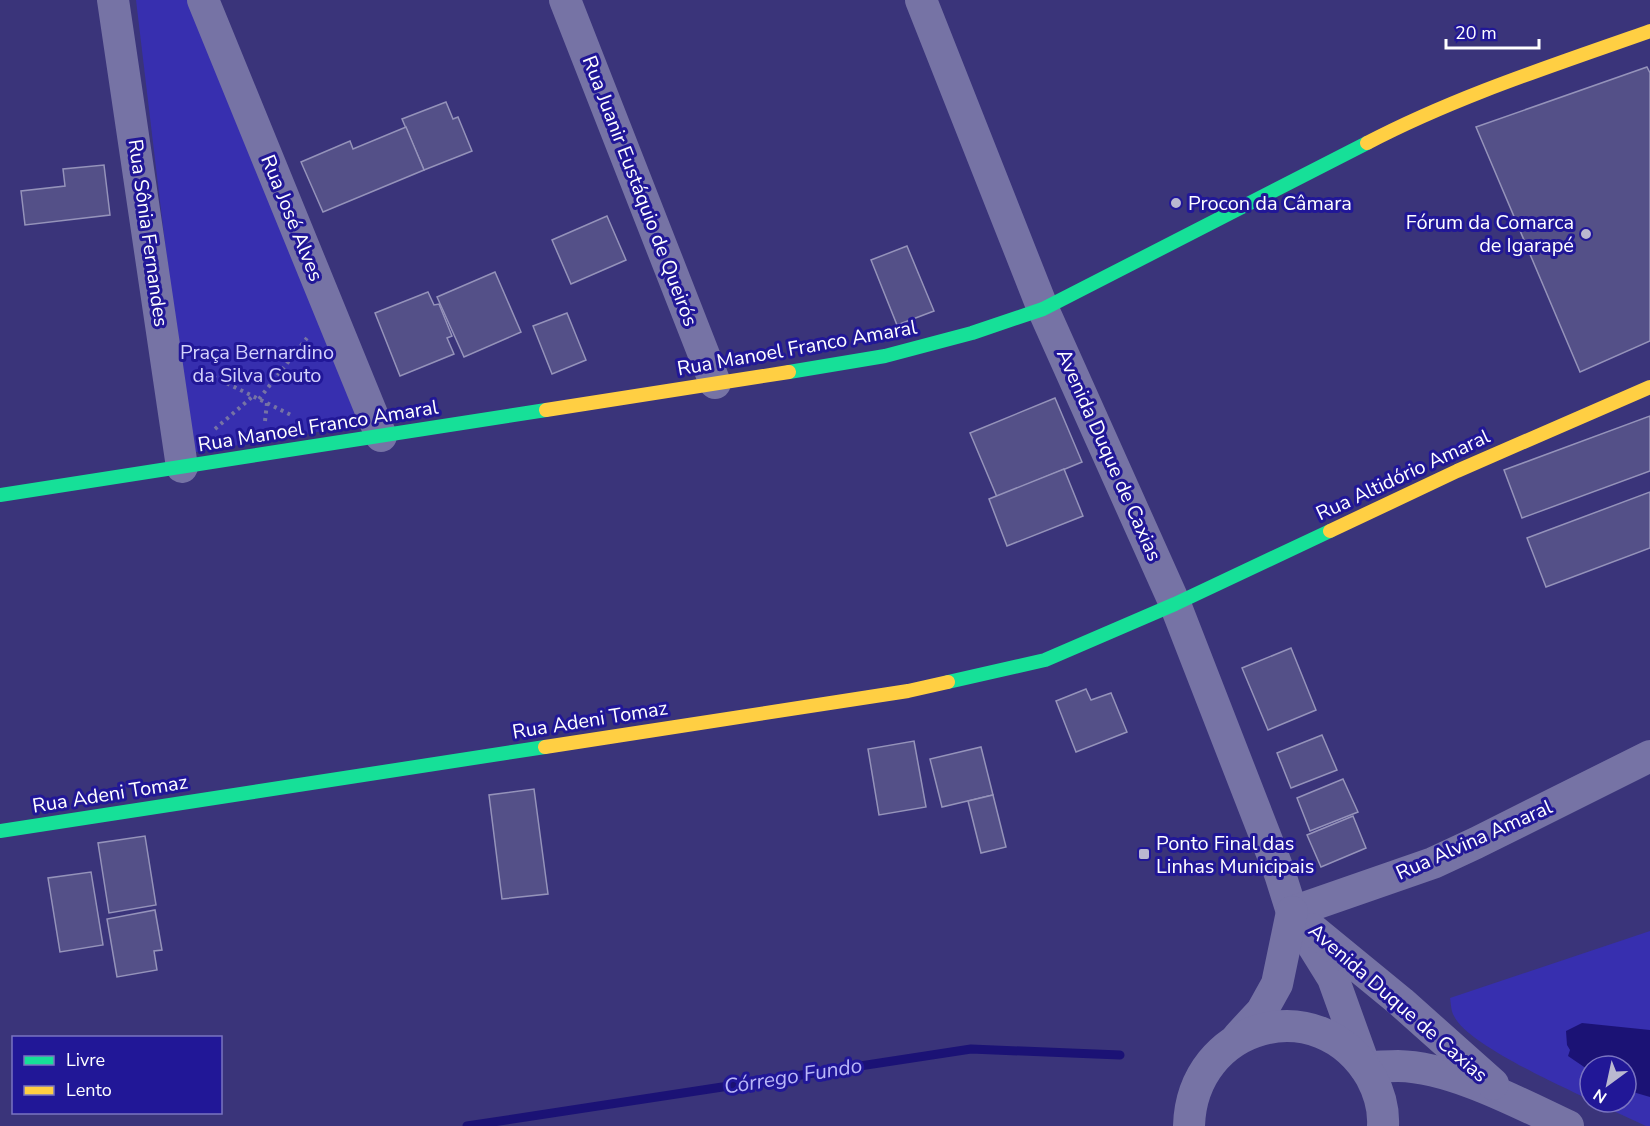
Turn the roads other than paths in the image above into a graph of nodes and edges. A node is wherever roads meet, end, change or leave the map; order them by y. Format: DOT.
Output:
graph roads {
  1 [pos="113,0"];
  2 [pos="203,0"];
  3 [pos="565,0"];
  4 [pos="921,0"];
  5 [pos="1650,31"];
  6 [pos="1043,309"];
  7 [pos="714,383"];
  8 [pos="1650,387"];
  9 [pos="381,436"];
  10 [pos="182,467"];
  11 [pos="0,495"];
  12 [pos="1175,604"];
  13 [pos="1650,756"];
  14 [pos="0,831"];
  15 [pos="1292,912"];
  16 [pos="1234,1041"];
  17 [pos="1365,1067"];
  18 [pos="1505,1095"];
  19 [pos="1190,1126"];
  20 [pos="1383,1126"];
  21 [pos="1568,1126"];
  1 -- 10 [label="street, Rua Sônia Fernandes"];
  2 -- 9 [label="street, Rua José Alves"];
  3 -- 7 [label="street, Rua Juanir Eustáquio de Queirós"];
  4 -- 6 [label="street, Avenida Duque de Caxias"];
  5 -- 6 [label="street, Rua Manoel Franco Amaral"];
  6 -- 7 [label="street, Rua Manoel Franco Amaral"];
  6 -- 12 [label="street, Avenida Duque de Caxias"];
  7 -- 9 [label="street, Rua Manoel Franco Amaral"];
  8 -- 12 [label="street, Rua Altidório Amaral"];
  9 -- 10 [label="street, Rua Manoel Franco Amaral"];
  10 -- 11 [label="street, Rua Manoel Franco Amaral"];
  12 -- 14 [label="street, Rua Adeni Tomaz"];
  12 -- 15 [label="street, Avenida Duque de Caxias"];
  13 -- 15 [label="street, Rua Alvina Amaral"];
  15 -- 16 [label="street, Avenida Duque de Caxias"];
  15 -- 17 [label="street, Avenida Duque de Caxias"];
  15 -- 18 [label="street, Avenida Duque de Caxias"];
  16 -- 17 [label="street"];
  16 -- 19 [label="street, Avenida Duque de Caxias"];
  17 -- 18 [label="street, Avenida Duque de Caxias"];
  17 -- 20 [label="street"];
  18 -- 21 [label="street, Avenida Duque de Caxias"];
}
